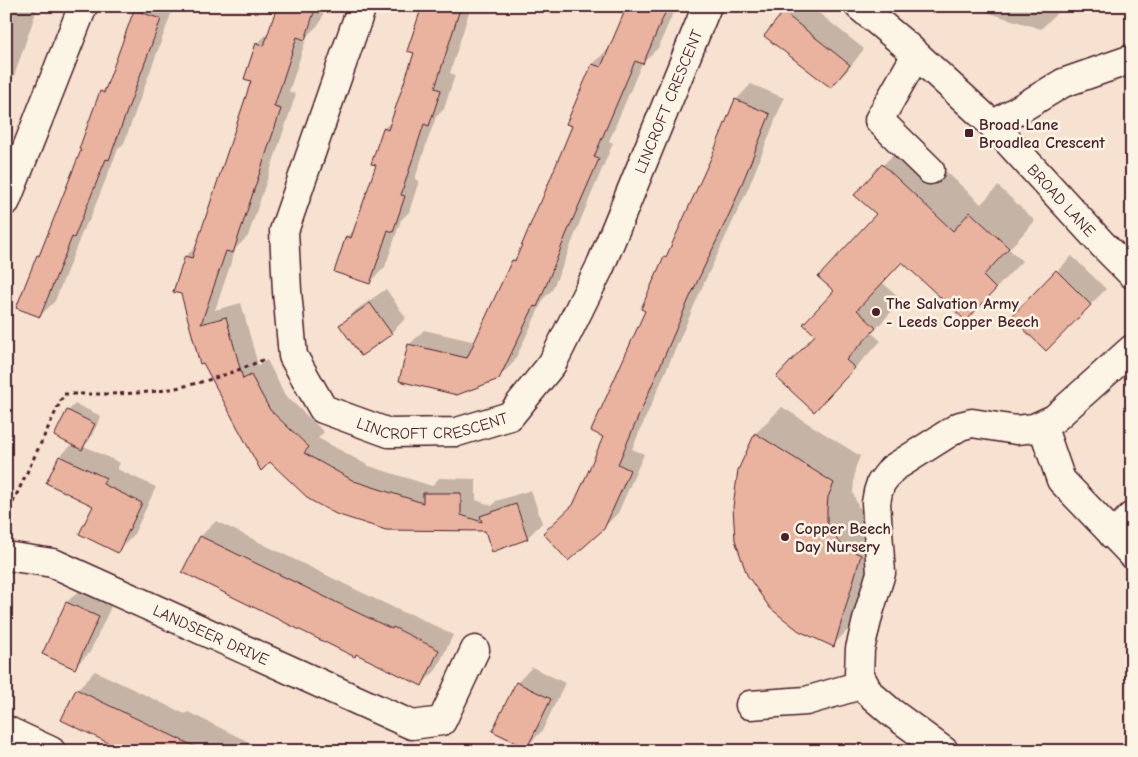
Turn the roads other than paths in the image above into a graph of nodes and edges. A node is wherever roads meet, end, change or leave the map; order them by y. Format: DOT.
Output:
graph roads {
  1 [pos="83,6"];
  2 [pos="362,6"];
  3 [pos="707,6"];
  4 [pos="859,6"];
  5 [pos="916,55"];
  6 [pos="1132,59"];
  7 [pos="993,125"];
  8 [pos="930,170"];
  9 [pos="6,201"];
  10 [pos="1132,274"];
  11 [pos="1132,349"];
  12 [pos="1042,425"];
  13 [pos="1122,525"];
  14 [pos="1132,554"];
  15 [pos="6,556"];
  16 [pos="475,650"];
  17 [pos="864,684"];
  18 [pos="750,705"];
  19 [pos="6,730"];
  20 [pos="51,751"];
  21 [pos="944,751"];
  1 -- 9 [label="street"];
  2 -- 3 [label="street, LINCROFT CRESCENT"];
  4 -- 5 [label="street, BROAD LANE"];
  5 -- 7 [label="street, BROAD LANE"];
  5 -- 8 [label="street"];
  6 -- 7 [label="street"];
  7 -- 10 [label="street, BROAD LANE"];
  11 -- 12 [label="street"];
  12 -- 13 [label="street"];
  12 -- 17 [label="street"];
  13 -- 14 [label="street"];
  15 -- 16 [label="street, LANDSEER DRIVE"];
  17 -- 18 [label="street"];
  17 -- 21 [label="street"];
  19 -- 20 [label="street"];
}
